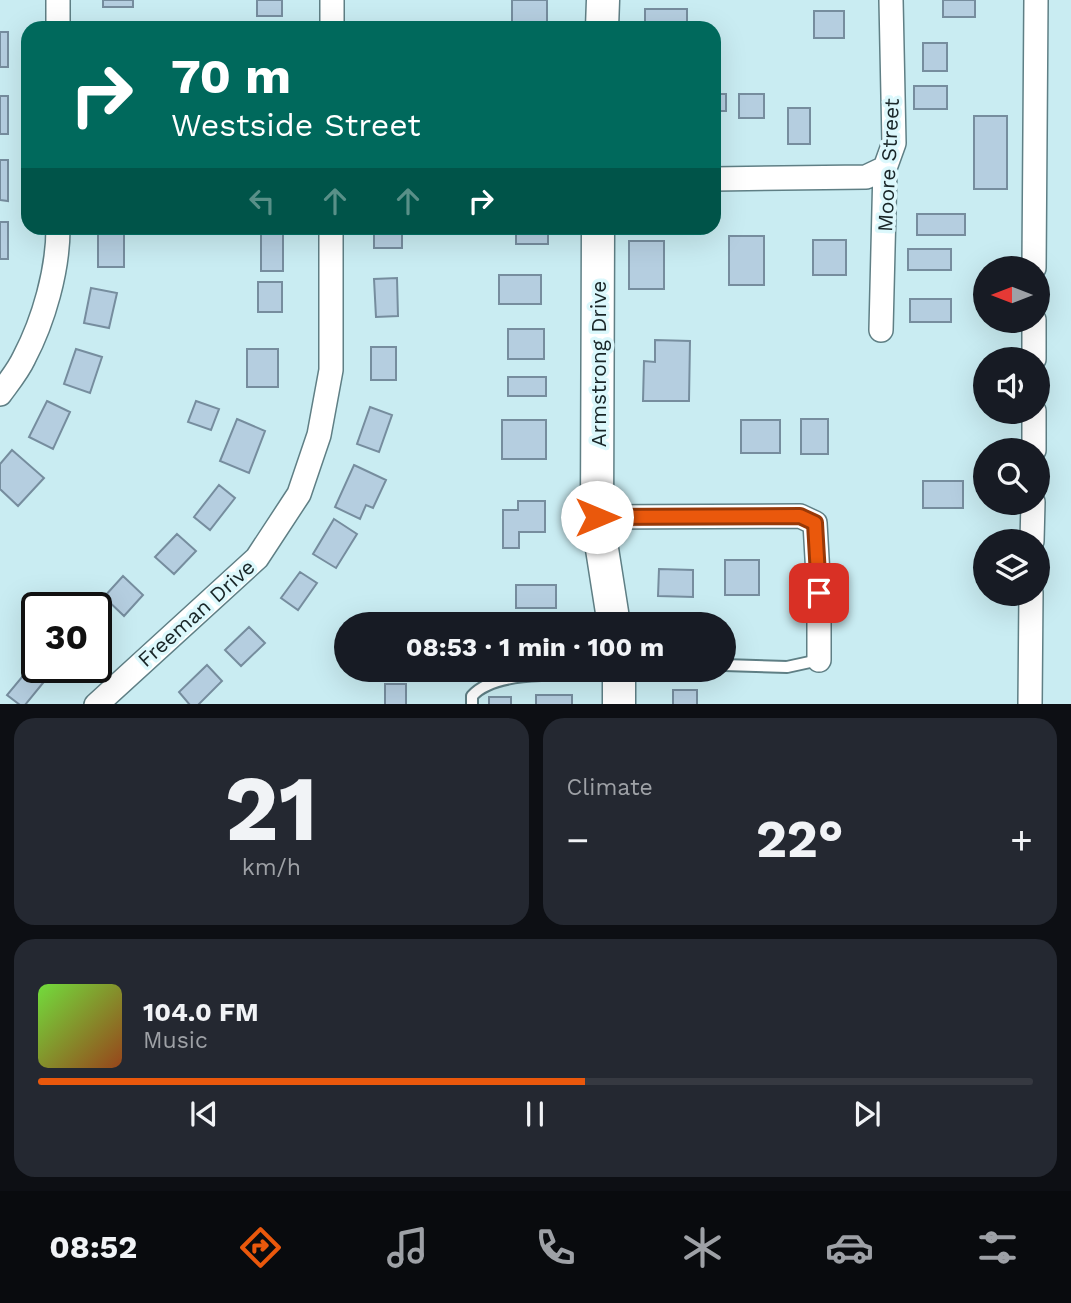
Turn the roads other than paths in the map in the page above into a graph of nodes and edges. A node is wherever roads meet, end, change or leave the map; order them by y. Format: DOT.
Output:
graph roads {
  1 [pos="58,0"];
  2 [pos="332,0"];
  3 [pos="603,0"];
  4 [pos="891,0"];
  5 [pos="1036,0"];
  6 [pos="58,21"];
  7 [pos="332,21"];
  8 [pos="602,21"];
  9 [pos="885,168"];
  10 [pos="721,179"];
  11 [pos="58,235"];
  12 [pos="331,235"];
  13 [pos="598,235"];
  14 [pos="1034,256"];
  15 [pos="881,330"];
  16 [pos="0,394"];
  17 [pos="597,517"];
  18 [pos="1031,606"];
  19 [pos="612,612"];
  20 [pos="819,660"];
  21 [pos="736,665"];
  22 [pos="619,683"];
  23 [pos="97,704"];
  24 [pos="472,704"];
  25 [pos="1030,704"];
  1 -- 6 [label="street"];
  2 -- 7 [label="street"];
  3 -- 8 [label="street"];
  4 -- 9 [label="street, Moore Street"];
  5 -- 14 [label="street"];
  9 -- 10 [label="street"];
  9 -- 15 [label="street, Moore Street"];
  11 -- 16 [label="street"];
  12 -- 23 [label="street, Freeman Drive"];
  13 -- 17 [label="street, Armstrong Drive"];
  17 -- 19 [label="street, Armstrong Drive"];
  17 -- 20 [label="street"];
  18 -- 25 [label="street"];
  20 -- 21 [label="lane"];
  22 -- 24 [label="lane"];
}
